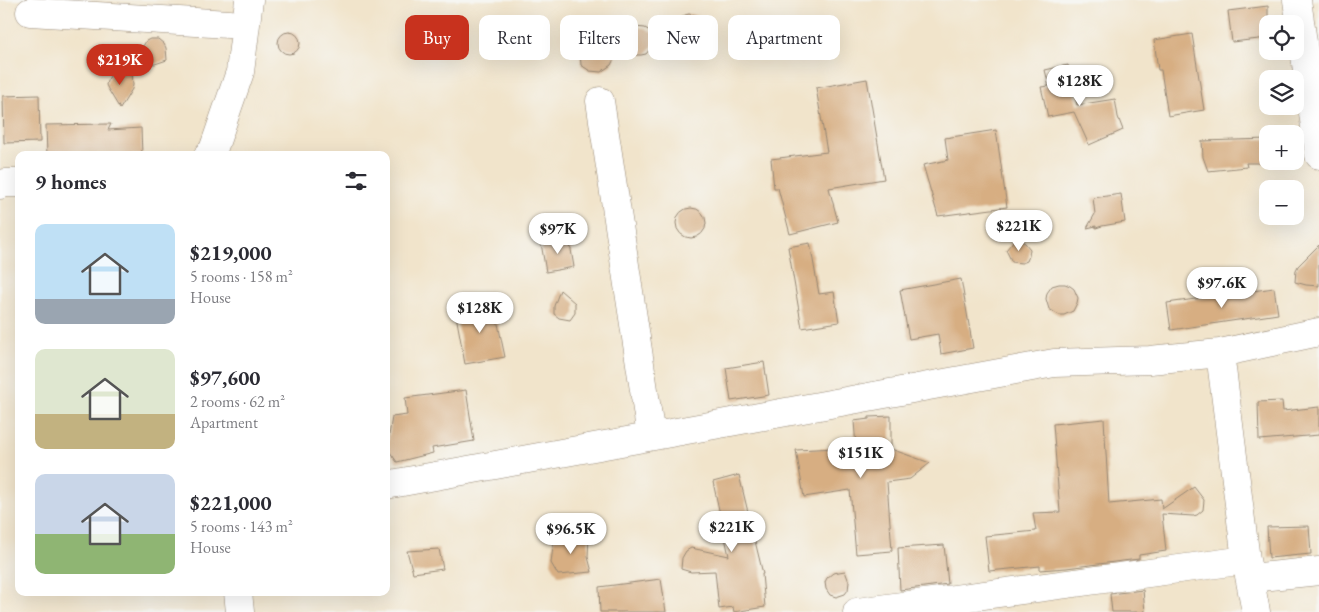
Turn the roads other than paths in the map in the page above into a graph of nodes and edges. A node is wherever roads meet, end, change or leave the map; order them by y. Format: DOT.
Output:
graph roads {
  1 [pos="1297,0"];
  2 [pos="30,12"];
  3 [pos="247,13"];
  4 [pos="600,101"];
  5 [pos="213,151"];
  6 [pos="1319,155"];
  7 [pos="15,183"];
  8 [pos="0,185"];
  9 [pos="1319,332"];
  10 [pos="1220,353"];
  11 [pos="651,436"];
  12 [pos="390,484"];
  13 [pos="1248,569"];
  14 [pos="1319,571"];
  15 [pos="238,596"];
  16 [pos="240,612"];
  17 [pos="857,612"];
  18 [pos="1256,612"];
  1 -- 6 [label="street"];
  2 -- 3 [label="street"];
  3 -- 5 [label="street"];
  4 -- 11 [label="street"];
  7 -- 8 [label="street"];
  9 -- 10 [label="street"];
  10 -- 11 [label="street"];
  10 -- 13 [label="street"];
  11 -- 12 [label="street"];
  13 -- 14 [label="street"];
  13 -- 17 [label="street"];
  13 -- 18 [label="street"];
  15 -- 16 [label="street"];
}
